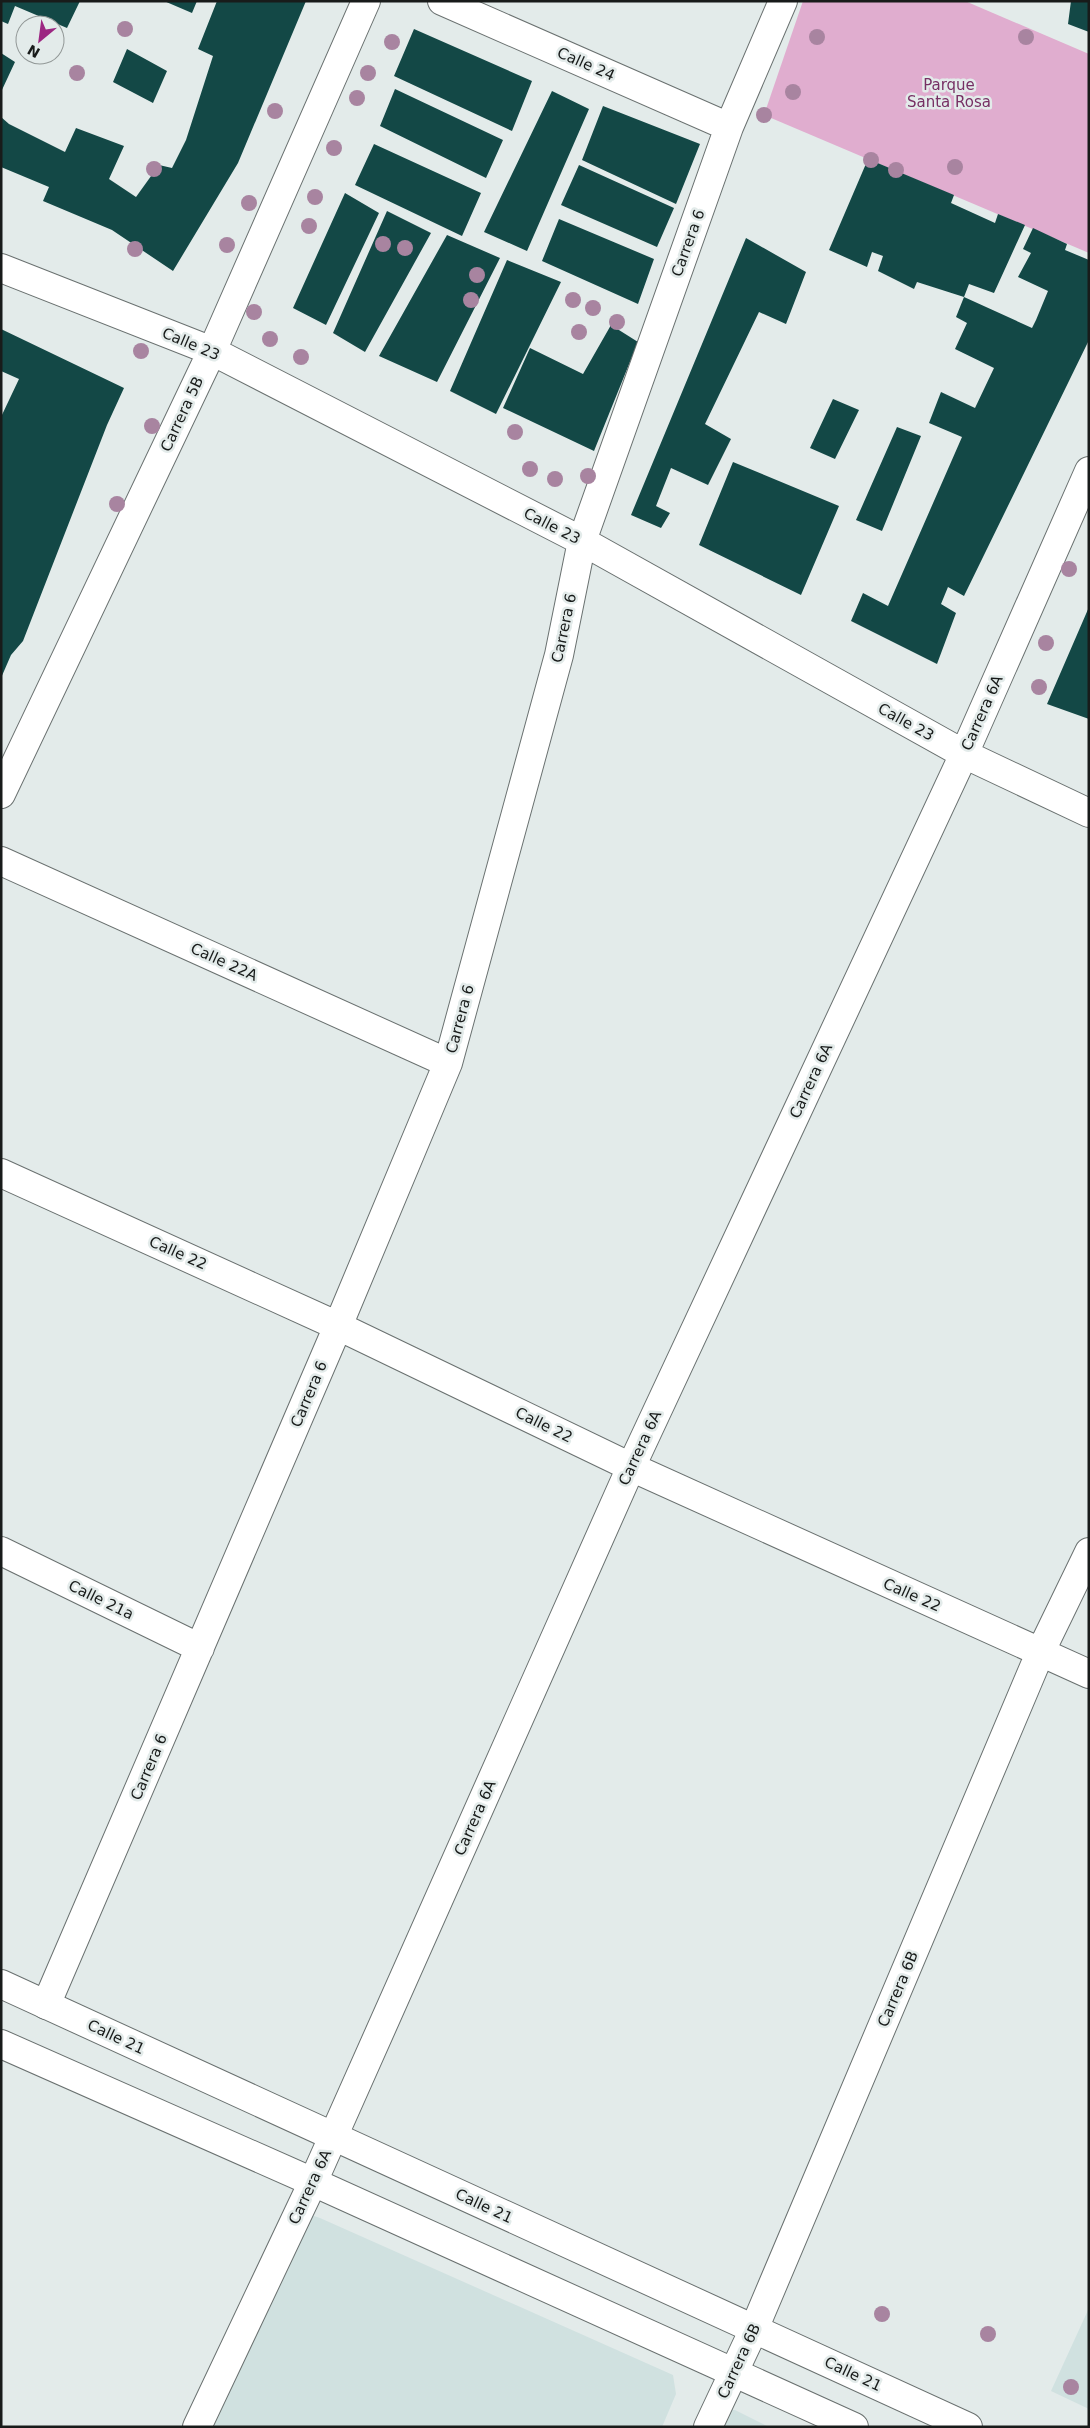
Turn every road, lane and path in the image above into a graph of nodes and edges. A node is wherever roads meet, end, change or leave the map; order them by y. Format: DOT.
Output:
graph roads {
  1 [pos="366,1"];
  2 [pos="442,1"];
  3 [pos="783,1"];
  4 [pos="729,127"];
  5 [pos="1,268"];
  6 [pos="212,351"];
  7 [pos="1089,471"];
  8 [pos="582,541"];
  9 [pos="964,754"];
  10 [pos="1,794"];
  11 [pos="1089,813"];
  12 [pos="1,861"];
  13 [pos="448,1063"];
  14 [pos="1,1173"];
  15 [pos="338,1326"];
  16 [pos="631,1467"];
  17 [pos="1,1551"];
  18 [pos="1089,1552"];
  19 [pos="200,1648"];
  20 [pos="1040,1653"];
  21 [pos="1089,1674"];
  22 [pos="1,1984"];
  23 [pos="46,2005"];
  24 [pos="1,2044"];
  25 [pos="334,2137"];
  26 [pos="313,2182"];
  27 [pos="754,2329"];
  28 [pos="734,2372"];
  29 [pos="197,2427"];
  30 [pos="708,2427"];
  31 [pos="854,2427"];
  32 [pos="968,2427"];
  1 -- 6 [label="street, Carrera 5B"];
  2 -- 4 [label="street, Calle 24"];
  3 -- 4 [label="street, Carrera 6"];
  4 -- 8 [label="street, Carrera 6"];
  5 -- 6 [label="street, Calle 23"];
  6 -- 8 [label="street, Calle 23"];
  6 -- 10 [label="street, Carrera 5B"];
  7 -- 9 [label="street, Carrera 6A"];
  8 -- 9 [label="street, Calle 23"];
  8 -- 13 [label="street, Carrera 6"];
  9 -- 11 [label="street, Calle 23"];
  9 -- 16 [label="street, Carrera 6A"];
  12 -- 13 [label="street, Calle 22A"];
  13 -- 15 [label="street, Carrera 6"];
  14 -- 15 [label="street, Calle 22"];
  15 -- 16 [label="street, Calle 22"];
  15 -- 19 [label="street, Carrera 6"];
  16 -- 20 [label="street, Calle 22"];
  16 -- 25 [label="street, Carrera 6A"];
  17 -- 19 [label="street, Calle 21a"];
  18 -- 20 [label="street, Carrera 6B"];
  19 -- 23 [label="street, Carrera 6"];
  20 -- 21 [label="street, Calle 22"];
  20 -- 27 [label="street, Carrera 6B"];
  22 -- 23 [label="street, Calle 21"];
  23 -- 25 [label="street, Calle 21"];
  24 -- 26 [label="street"];
  25 -- 26 [label="street, Carrera 6A"];
  25 -- 27 [label="street, Calle 21"];
  26 -- 28 [label="street"];
  26 -- 29 [label="street, Carrera 6A"];
  27 -- 28 [label="street, Carrera 6B"];
  27 -- 32 [label="street, Calle 21"];
  28 -- 30 [label="street, Carrera 6B"];
  28 -- 31 [label="street"];
}
